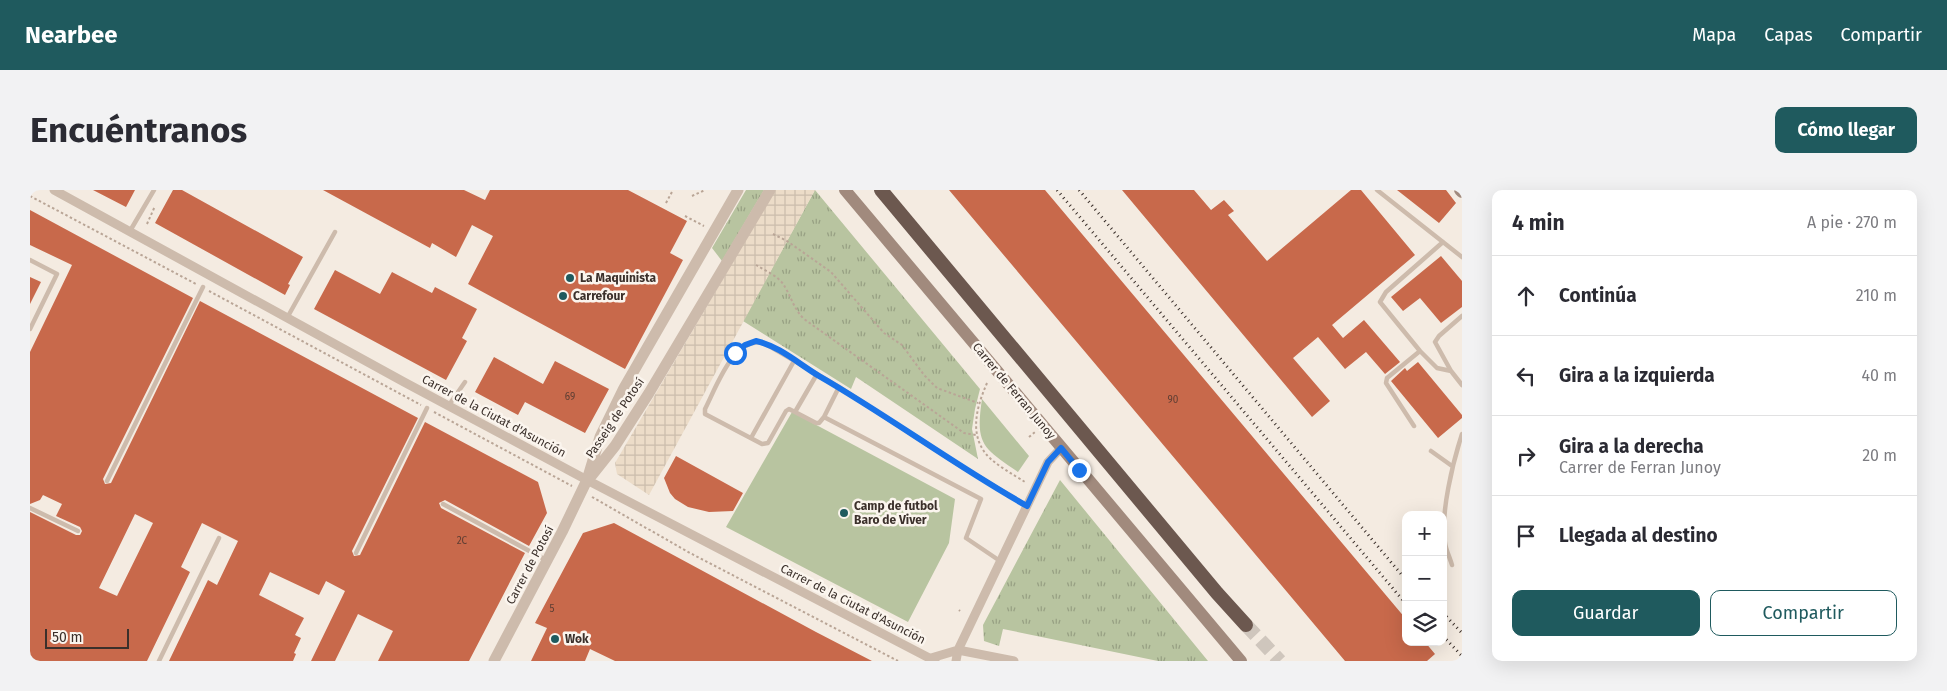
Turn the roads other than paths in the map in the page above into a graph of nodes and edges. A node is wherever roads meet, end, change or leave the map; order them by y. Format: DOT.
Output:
graph roads {
  1 [pos="54,190"];
  2 [pos="154,190"];
  3 [pos="738,190"];
  4 [pos="770,190"];
  5 [pos="845,190"];
  6 [pos="881,190"];
  7 [pos="1377,190"];
  8 [pos="130,231"];
  9 [pos="335,232"];
  10 [pos="1443,242"];
  11 [pos="1462,257"];
  12 [pos="30,260"];
  13 [pos="203,287"];
  14 [pos="1462,316"];
  15 [pos="287,318"];
  16 [pos="30,329"];
  17 [pos="1420,351"];
  18 [pos="794,361"];
  19 [pos="1451,371"];
  20 [pos="817,374"];
  21 [pos="465,382"];
  22 [pos="1462,385"];
  23 [pos="839,387"];
  24 [pos="448,406"];
  25 [pos="427,408"];
  26 [pos="795,412"];
  27 [pos="824,417"];
  28 [pos="1414,426"];
  29 [pos="1462,434"];
  30 [pos="751,438"];
  31 [pos="1061,448"];
  32 [pos="1431,450"];
  33 [pos="1452,466"];
  34 [pos="587,480"];
  35 [pos="107,481"];
  36 [pos="443,504"];
  37 [pos="1027,506"];
  38 [pos="30,508"];
  39 [pos="78,531"];
  40 [pos="219,538"];
  41 [pos="356,553"];
  42 [pos="548,560"];
  43 [pos="1000,561"];
  44 [pos="1452,565"];
  45 [pos="1246,625"];
  46 [pos="958,650"];
  47 [pos="933,659"];
  48 [pos="158,661"];
  49 [pos="494,661"];
  50 [pos="956,661"];
  51 [pos="1014,661"];
  52 [pos="1241,661"];
  1 -- 8 [label="street, Carrer de la Ciutat d'Asunción"];
  2 -- 8 [label="lane"];
  3 -- 34 [label="street, Passeig de Potosí"];
  4 -- 34 [label="street, Passeig de Potosí"];
  5 -- 31 [label="main road, Carrer de Ferran Junoy"];
  6 -- 45 [label="highway"];
  7 -- 10 [label="lane"];
  8 -- 15 [label="street, Carrer de la Ciutat d'Asunción"];
  9 -- 15 [label="lane"];
  10 -- 11 [label="lane"];
  10 -- 17 [label="lane"];
  12 -- 16 [label="lane"];
  13 -- 35 [label="lane"];
  14 -- 19 [label="lane"];
  15 -- 24 [label="street, Carrer de la Ciutat d'Asunción"];
  17 -- 19 [label="lane"];
  17 -- 28 [label="lane"];
  18 -- 20 [label="lane"];
  18 -- 30 [label="lane"];
  18 -- 30 [label="lane"];
  19 -- 22 [label="lane"];
  20 -- 23 [label="lane"];
  20 -- 26 [label="lane"];
  21 -- 24 [label="lane"];
  23 -- 27 [label="lane"];
  23 -- 37 [label="lane"];
  24 -- 34 [label="street, Carrer de la Ciutat d'Asunción"];
  25 -- 41 [label="lane"];
  26 -- 27 [label="lane"];
  26 -- 30 [label="lane"];
  27 -- 43 [label="lane"];
  29 -- 33 [label="lane"];
  31 -- 37 [label="street"];
  31 -- 52 [label="main road, Carrer de Ferran Junoy"];
  32 -- 33 [label="lane"];
  33 -- 44 [label="lane"];
  34 -- 42 [label="street, Carrer de Potosí"];
  34 -- 47 [label="street, Carrer de la Ciutat d'Asunción"];
  36 -- 42 [label="lane"];
  37 -- 43 [label="street"];
  38 -- 39 [label="lane"];
  40 -- 48 [label="lane"];
  42 -- 49 [label="street, Carrer de Potosí"];
  43 -- 46 [label="street"];
  46 -- 47 [label="street, Carrer de la Ciutat d'Asunción"];
  46 -- 50 [label="street"];
  46 -- 51 [label="street, Carrer de la Ciutat d'Asunción"];
}
